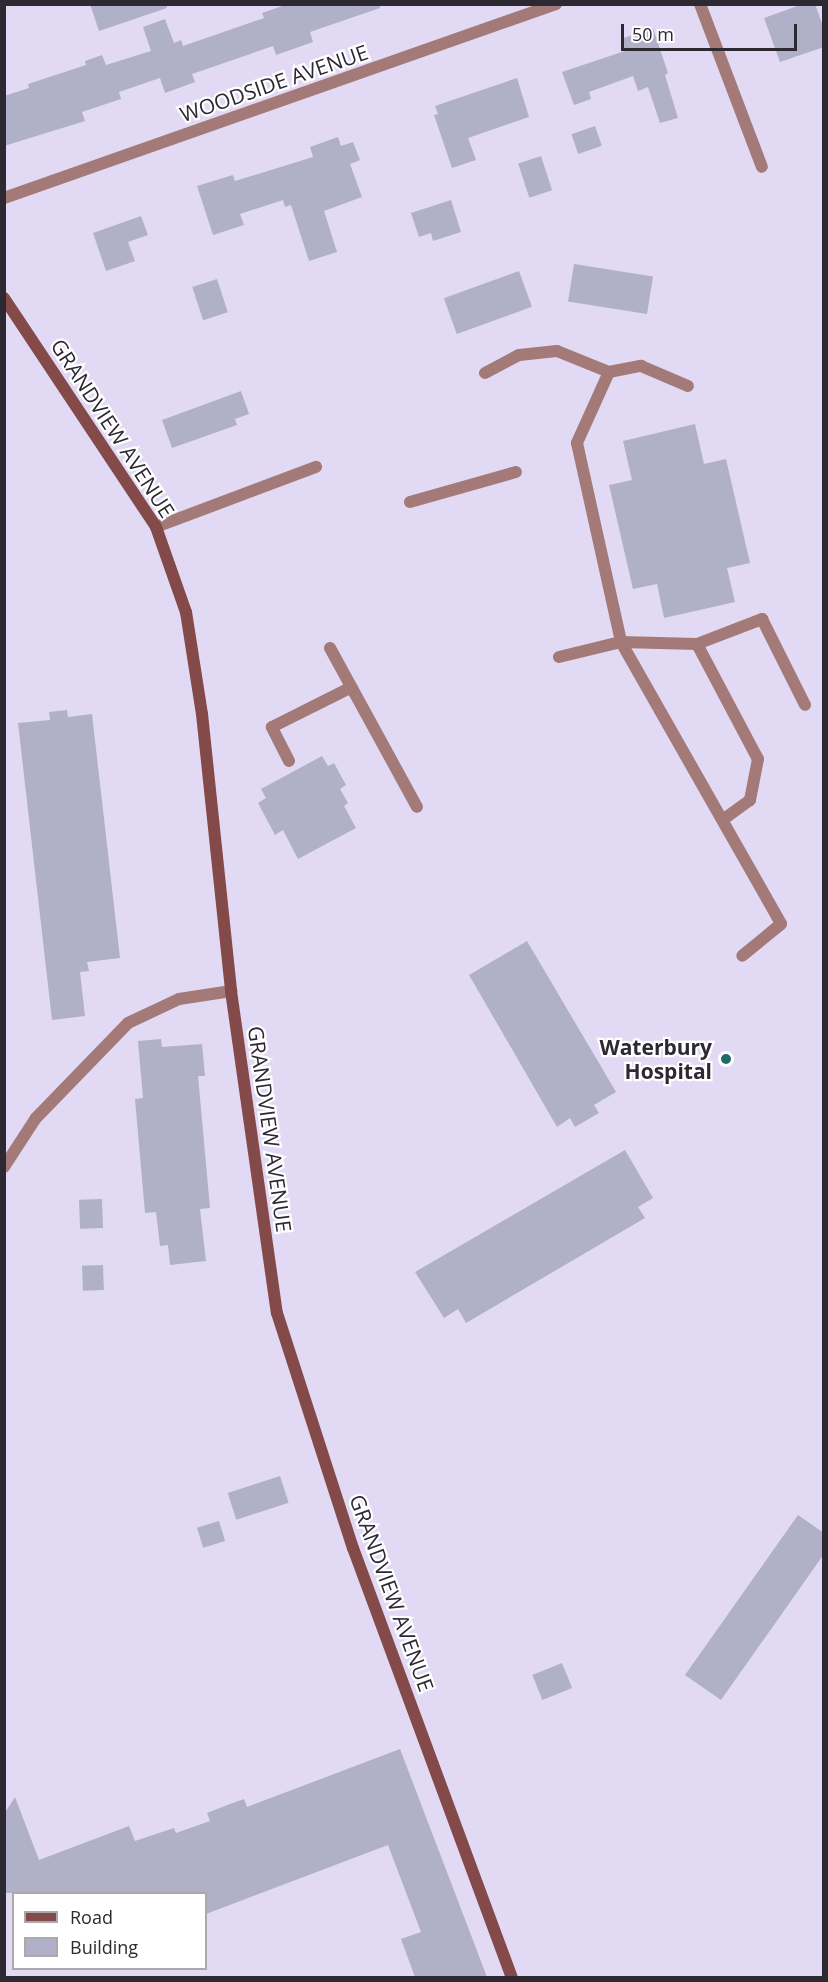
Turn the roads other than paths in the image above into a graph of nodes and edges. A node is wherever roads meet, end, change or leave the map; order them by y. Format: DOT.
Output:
graph roads {
  1 [pos="556,4"];
  2 [pos="700,4"];
  3 [pos="762,167"];
  4 [pos="4,198"];
  5 [pos="4,298"];
  6 [pos="609,372"];
  7 [pos="485,373"];
  8 [pos="688,386"];
  9 [pos="315,467"];
  10 [pos="516,472"];
  11 [pos="410,502"];
  12 [pos="156,527"];
  13 [pos="621,642"];
  14 [pos="697,644"];
  15 [pos="330,648"];
  16 [pos="559,657"];
  17 [pos="352,687"];
  18 [pos="805,705"];
  19 [pos="289,761"];
  20 [pos="417,807"];
  21 [pos="722,820"];
  22 [pos="742,956"];
  23 [pos="231,991"];
  24 [pos="4,1167"];
  25 [pos="512,1977"];
  1 -- 4 [label="street, WOODSIDE AVENUE"];
  2 -- 3 [label="street"];
  5 -- 12 [label="main road, GRANDVIEW AVENUE"];
  6 -- 7 [label="street"];
  6 -- 8 [label="street"];
  6 -- 13 [label="street"];
  9 -- 12 [label="street"];
  10 -- 11 [label="street"];
  12 -- 23 [label="main road, GRANDVIEW AVENUE"];
  13 -- 14 [label="street"];
  13 -- 16 [label="street"];
  13 -- 21 [label="street"];
  14 -- 18 [label="street"];
  14 -- 21 [label="street"];
  15 -- 17 [label="street"];
  17 -- 19 [label="street"];
  17 -- 20 [label="street"];
  21 -- 22 [label="street"];
  23 -- 24 [label="street"];
  23 -- 25 [label="main road, GRANDVIEW AVENUE"];
}
